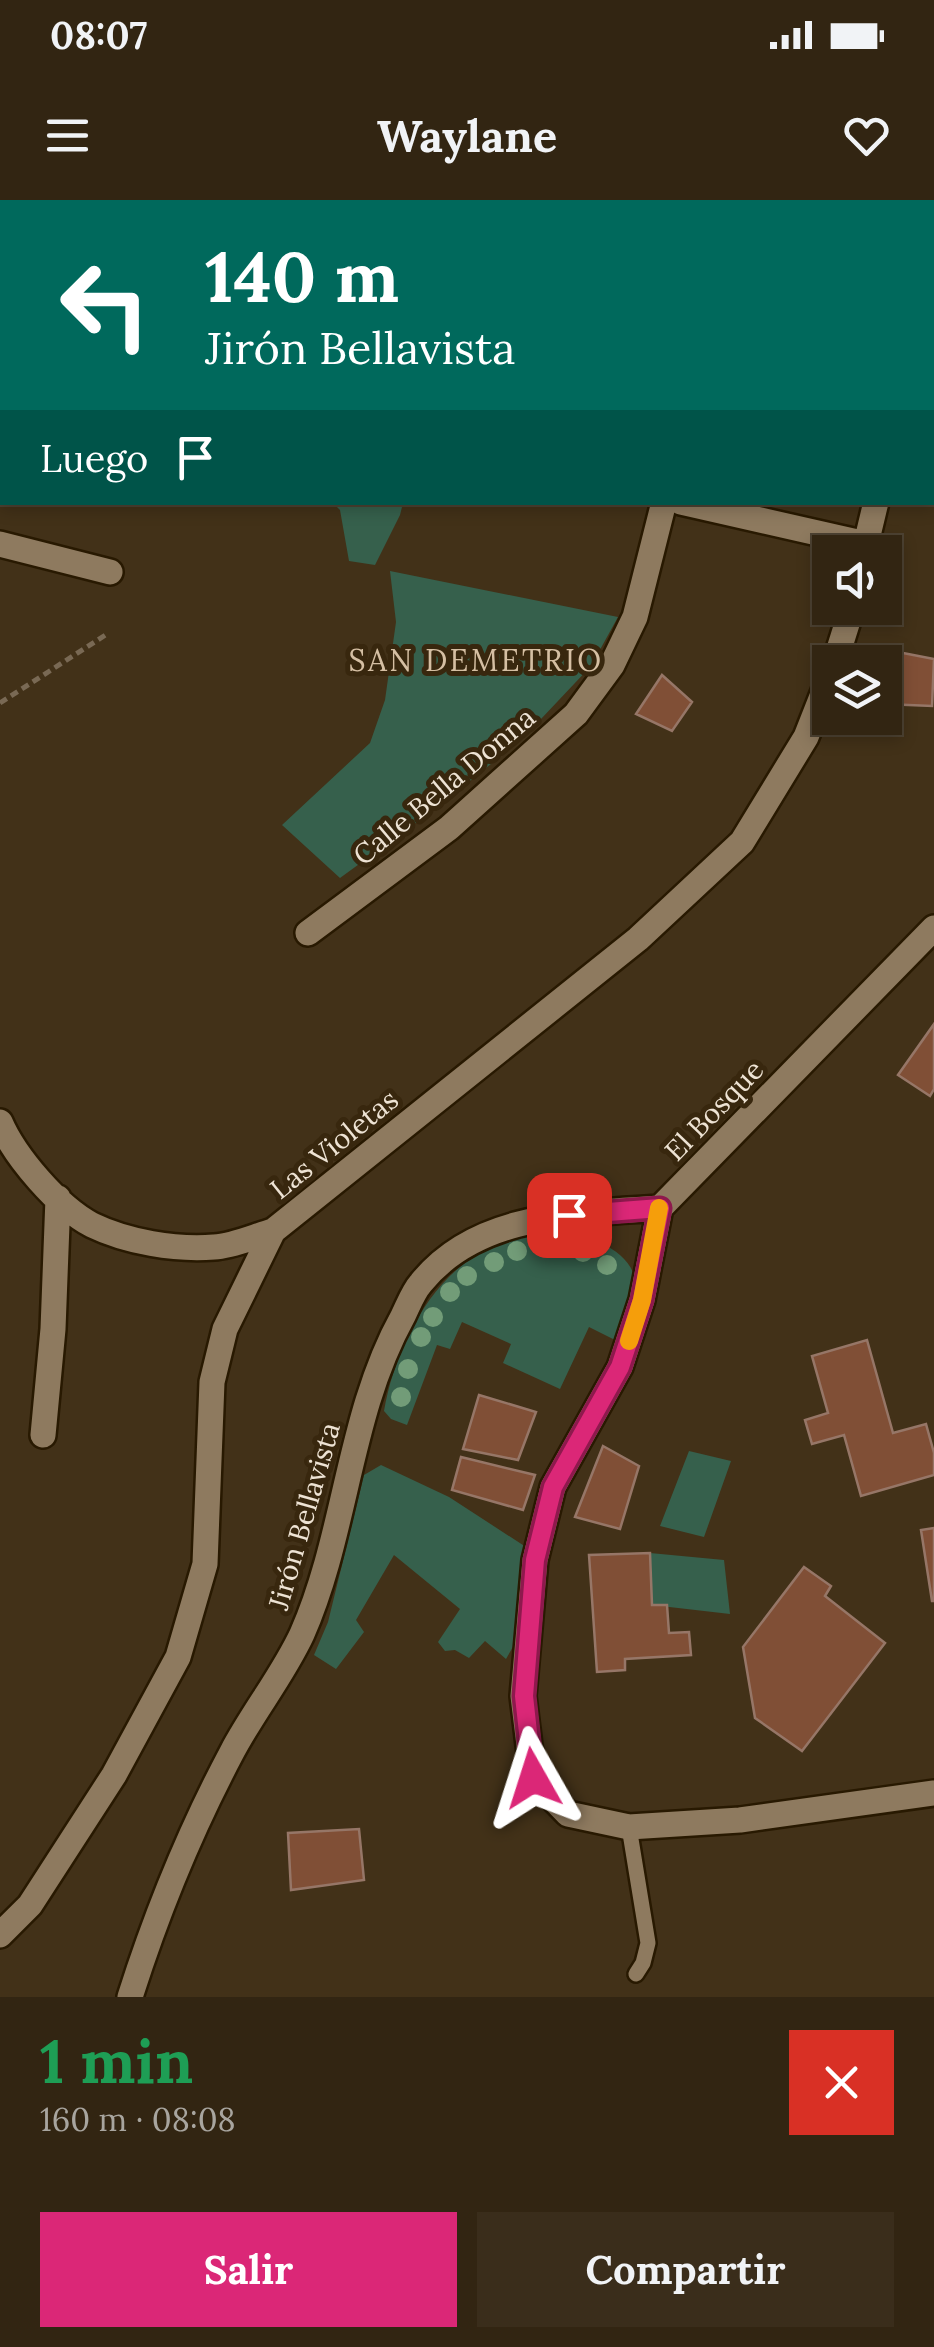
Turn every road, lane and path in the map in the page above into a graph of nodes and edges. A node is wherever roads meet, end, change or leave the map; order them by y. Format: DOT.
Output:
graph roads {
  1 [pos="663,505"];
  2 [pos="693,505"];
  3 [pos="875,505"];
  4 [pos="814,535"];
  5 [pos="869,535"];
  6 [pos="0,544"];
  7 [pos="110,572"];
  8 [pos="107,634"];
  9 [pos="0,703"];
  10 [pos="812,722"];
  11 [pos="934,928"];
  12 [pos="308,933"];
  13 [pos="0,1122"];
  14 [pos="58,1198"];
  15 [pos="660,1208"];
  16 [pos="273,1231"];
  17 [pos="43,1436"];
  18 [pos="934,1793"];
  19 [pos="629,1827"];
  20 [pos="0,1935"];
  21 [pos="636,1974"];
  22 [pos="130,1997"];
  1 -- 12 [label="street, Calle Bella Donna"];
  2 -- 4 [label="street"];
  3 -- 5 [label="street"];
  6 -- 7 [label="street"];
  8 -- 9 [label="path"];
  10 -- 16 [label="street, Las Violetas"];
  11 -- 15 [label="street, El Bosque"];
  13 -- 14 [label="street"];
  14 -- 16 [label="street"];
  14 -- 17 [label="street"];
  15 -- 19 [label="street"];
  15 -- 22 [label="street, Jirón Bellavista"];
  16 -- 20 [label="street, Las Violetas"];
  18 -- 19 [label="street"];
  19 -- 21 [label="lane"];
}
